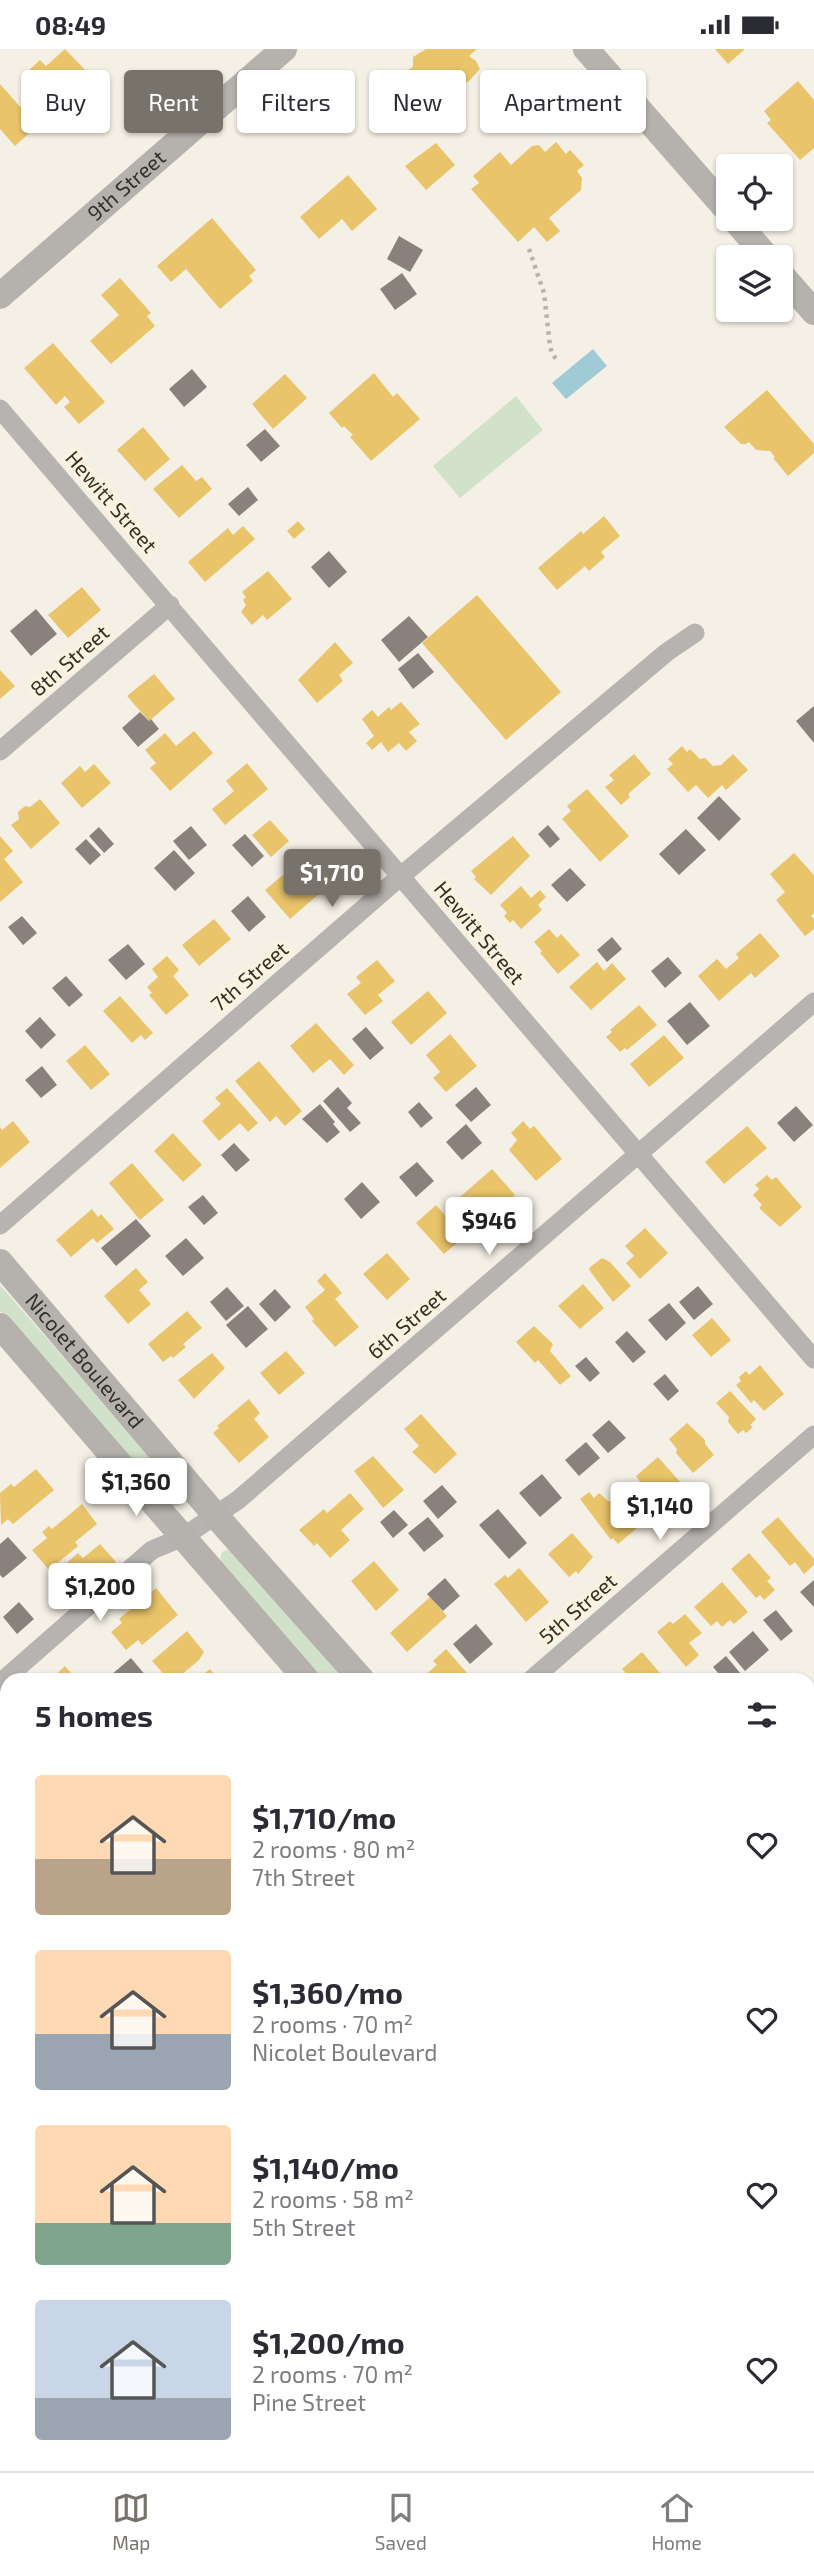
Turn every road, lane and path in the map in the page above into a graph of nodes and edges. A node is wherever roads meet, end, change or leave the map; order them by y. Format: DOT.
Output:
graph roads {
  1 [pos="284,49"];
  2 [pos="586,49"];
  3 [pos="716,197"];
  4 [pos="744,231"];
  5 [pos="757,245"];
  6 [pos="529,249"];
  7 [pos="793,288"];
  8 [pos="0,296"];
  9 [pos="814,312"];
  10 [pos="558,361"];
  11 [pos="0,409"];
  12 [pos="170,605"];
  13 [pos="695,633"];
  14 [pos="0,751"];
  15 [pos="401,876"];
  16 [pos="814,1002"];
  17 [pos="638,1154"];
  18 [pos="0,1225"];
  19 [pos="0,1262"];
  20 [pos="0,1326"];
  21 [pos="814,1359"];
  22 [pos="814,1435"];
  23 [pos="216,1516"];
  24 [pos="183,1537"];
  25 [pos="11,1673"];
  26 [pos="301,1673"];
  27 [pos="356,1673"];
  28 [pos="539,1673"];
  1 -- 8 [label="street, 9th Street"];
  2 -- 3 [label="street"];
  4 -- 5 [label="street"];
  6 -- 10 [label="path"];
  7 -- 9 [label="street"];
  11 -- 12 [label="street, Hewitt Street"];
  12 -- 14 [label="street, 8th Street"];
  12 -- 15 [label="street, Hewitt Street"];
  13 -- 15 [label="street, 7th Street"];
  15 -- 17 [label="street, Hewitt Street"];
  15 -- 18 [label="street, 7th Street"];
  16 -- 17 [label="street, 6th Street"];
  17 -- 21 [label="street, Hewitt Street"];
  17 -- 23 [label="street, 6th Street"];
  19 -- 23 [label="street, Nicolet Boulevard"];
  20 -- 24 [label="street, Nicolet Boulevard"];
  22 -- 28 [label="street, 5th Street"];
  23 -- 24 [label="street, 6th Street"];
  23 -- 27 [label="street, Nicolet Boulevard"];
  24 -- 25 [label="street, 6th Street"];
  24 -- 26 [label="street, Nicolet Boulevard"];
}
